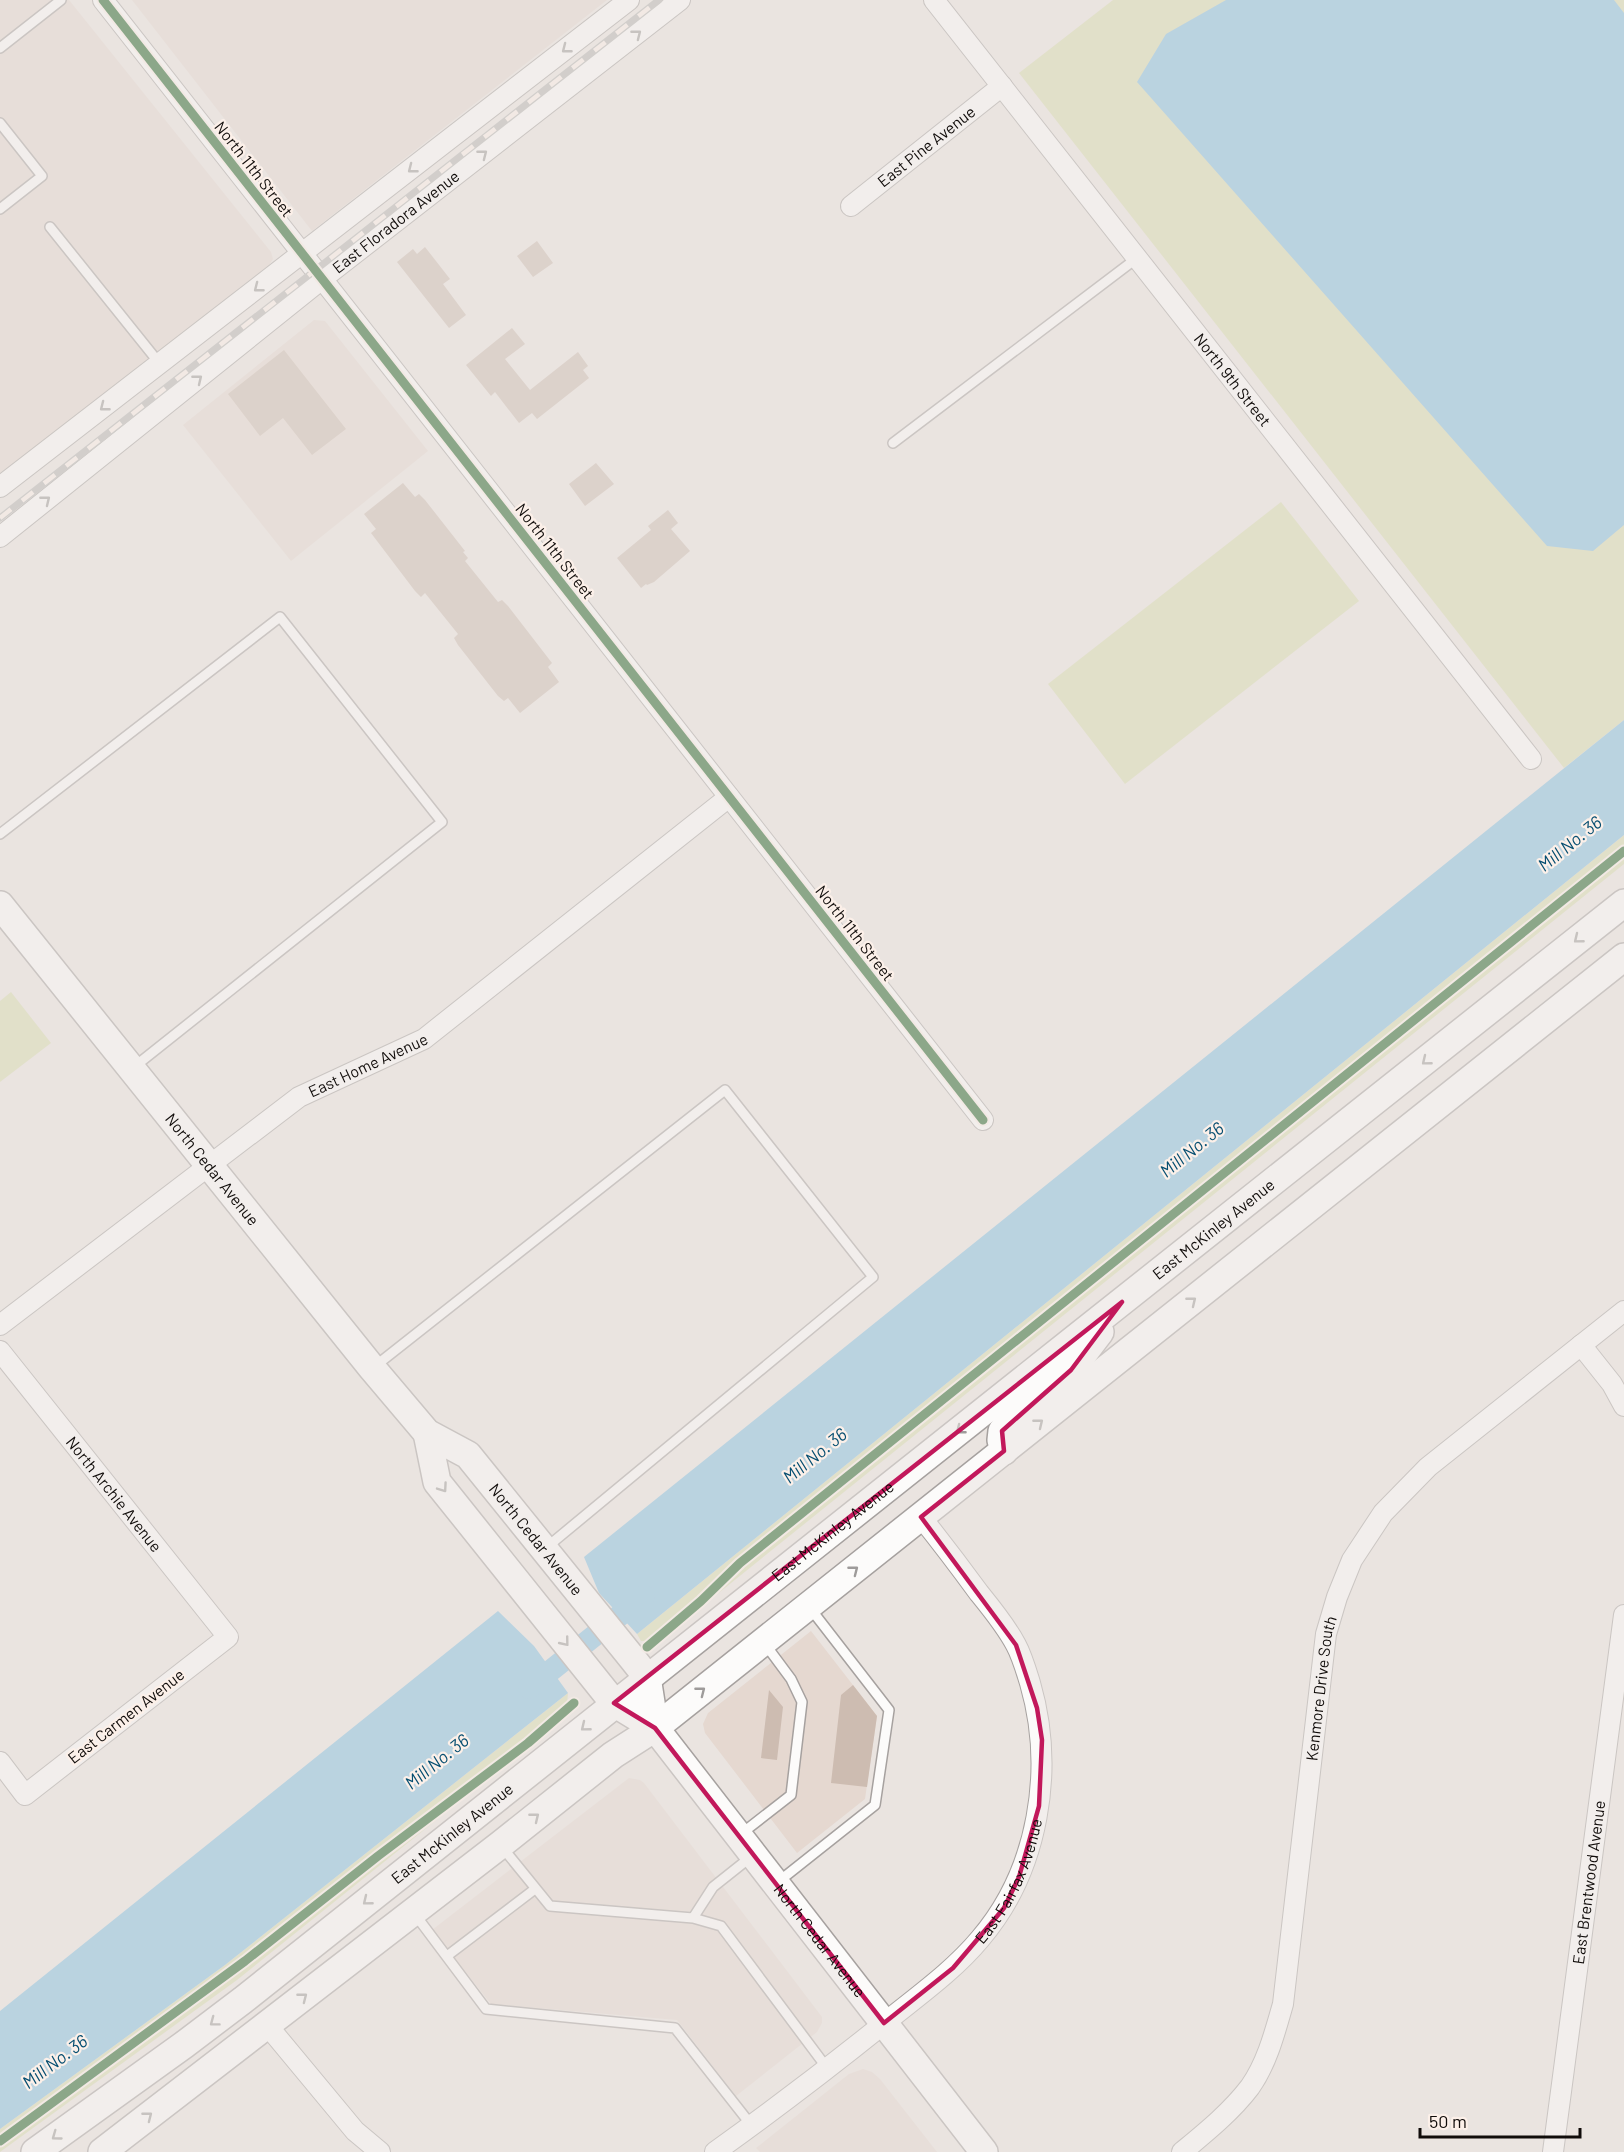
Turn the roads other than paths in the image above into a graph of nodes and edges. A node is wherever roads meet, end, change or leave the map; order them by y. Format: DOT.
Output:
graph roads {
  1 [pos="61,0"];
  2 [pos="103,0"];
  3 [pos="629,0"];
  4 [pos="680,0"];
  5 [pos="934,0"];
  6 [pos="0,48"];
  7 [pos="1002,86"];
  8 [pos="0,123"];
  9 [pos="851,206"];
  10 [pos="0,209"];
  11 [pos="50,227"];
  12 [pos="303,254"];
  13 [pos="1137,258"];
  14 [pos="322,279"];
  15 [pos="160,364"];
  16 [pos="893,443"];
  17 [pos="0,487"];
  18 [pos="0,537"];
  19 [pos="1531,759"];
  20 [pos="729,797"];
  21 [pos="0,834"];
  22 [pos="1622,909"];
  23 [pos="3,915"];
  24 [pos="1624,957"];
  25 [pos="133,1069"];
  26 [pos="983,1120"];
  27 [pos="210,1165"];
  28 [pos="1122,1302"];
  29 [pos="1624,1311"];
  30 [pos="0,1325"];
  31 [pos="1581,1345"];
  32 [pos="0,1351"];
  33 [pos="372,1368"];
  34 [pos="1624,1406"];
  35 [pos="427,1433"];
  36 [pos="1004,1451"];
  37 [pos="921,1517"];
  38 [pos="545,1549"];
  39 [pos="809,1606"];
  40 [pos="1624,1615"];
  41 [pos="228,1637"];
  42 [pos="763,1642"];
  43 [pos="647,1677"];
  44 [pos="614,1704"];
  45 [pos="655,1728"];
  46 [pos="0,1762"];
  47 [pos="500,1845"];
  48 [pos="746,1845"];
  49 [pos="776,1884"];
  50 [pos="535,1889"];
  51 [pos="413,1911"];
  52 [pos="693,1918"];
  53 [pos="447,1956"];
  54 [pos="884,2023"];
  55 [pos="267,2025"];
  56 [pos="827,2068"];
  57 [pos="752,2126"];
  58 [pos="35,2152"];
  59 [pos="102,2152"];
  60 [pos="380,2152"];
  61 [pos="715,2152"];
  62 [pos="984,2152"];
  63 [pos="1182,2152"];
  64 [pos="1553,2152"];
  1 -- 6 [label="lane"];
  2 -- 12 [label="street, North 11th Street"];
  3 -- 12 [label="street, East Floradora Avenue, one-way"];
  14 -- 4 [label="street, East Floradora Avenue, one-way"];
  5 -- 7 [label="street, North 9th Street"];
  7 -- 9 [label="street, East Pine Avenue"];
  7 -- 13 [label="street, North 9th Street"];
  8 -- 10 [label="lane"];
  11 -- 15 [label="lane"];
  12 -- 14 [label="street, North 11th Street"];
  12 -- 15 [label="street, East Floradora Avenue, one-way"];
  13 -- 16 [label="lane"];
  13 -- 19 [label="street, North 9th Street"];
  18 -- 14 [label="street, East Floradora Avenue, one-way"];
  14 -- 20 [label="street, North 11th Street"];
  15 -- 17 [label="street, East Floradora Avenue, one-way"];
  20 -- 26 [label="street, North 11th Street"];
  20 -- 27 [label="street, East Home Avenue"];
  21 -- 25 [label="lane"];
  22 -- 28 [label="main road, East McKinley Avenue, one-way"];
  23 -- 25 [label="main road, North Cedar Avenue"];
  36 -- 24 [label="main road, one-way"];
  25 -- 27 [label="main road, North Cedar Avenue"];
  27 -- 30 [label="street, East Home Avenue"];
  27 -- 33 [label="main road, North Cedar Avenue"];
  28 -- 36 [label="main road"];
  28 -- 43 [label="main road, East McKinley Avenue, one-way"];
  29 -- 31 [label="street, Kenmore Drive South"];
  31 -- 34 [label="street"];
  31 -- 63 [label="street, Kenmore Drive South"];
  32 -- 41 [label="street, North Archie Avenue"];
  33 -- 35 [label="main road, North Cedar Avenue"];
  33 -- 38 [label="lane"];
  35 -- 38 [label="main road, North Cedar Avenue"];
  35 -- 44 [label="main road, North Cedar Avenue, one-way"];
  36 -- 37 [label="main road"];
  39 -- 37 [label="main road, one-way"];
  37 -- 54 [label="street, East Fairfax Avenue"];
  38 -- 43 [label="main road, North Cedar Avenue"];
  39 -- 42 [label="main road"];
  39 -- 49 [label="lane"];
  40 -- 64 [label="street, East Brentwood Avenue"];
  41 -- 46 [label="street, East Carmen Avenue"];
  45 -- 42 [label="main road, one-way"];
  42 -- 48 [label="lane"];
  43 -- 44 [label="main road, East McKinley Avenue"];
  43 -- 45 [label="main road, North Cedar Avenue"];
  44 -- 45 [label="main road, North Cedar Avenue"];
  44 -- 58 [label="main road, East McKinley Avenue, one-way"];
  47 -- 45 [label="main road, one-way"];
  45 -- 48 [label="main road, North Cedar Avenue"];
  47 -- 50 [label="lane"];
  47 -- 51 [label="main road"];
  48 -- 49 [label="main road, North Cedar Avenue"];
  48 -- 52 [label="lane"];
  49 -- 54 [label="main road, North Cedar Avenue"];
  50 -- 52 [label="lane"];
  50 -- 53 [label="lane"];
  51 -- 53 [label="lane"];
  55 -- 51 [label="main road, one-way"];
  52 -- 56 [label="lane"];
  53 -- 57 [label="lane"];
  54 -- 56 [label="street, East Fairfax Avenue"];
  54 -- 62 [label="main road, North Cedar Avenue"];
  59 -- 55 [label="main road, one-way"];
  55 -- 60 [label="street"];
  56 -- 57 [label="street, East Fairfax Avenue"];
  57 -- 61 [label="street, East Fairfax Avenue"];
}
